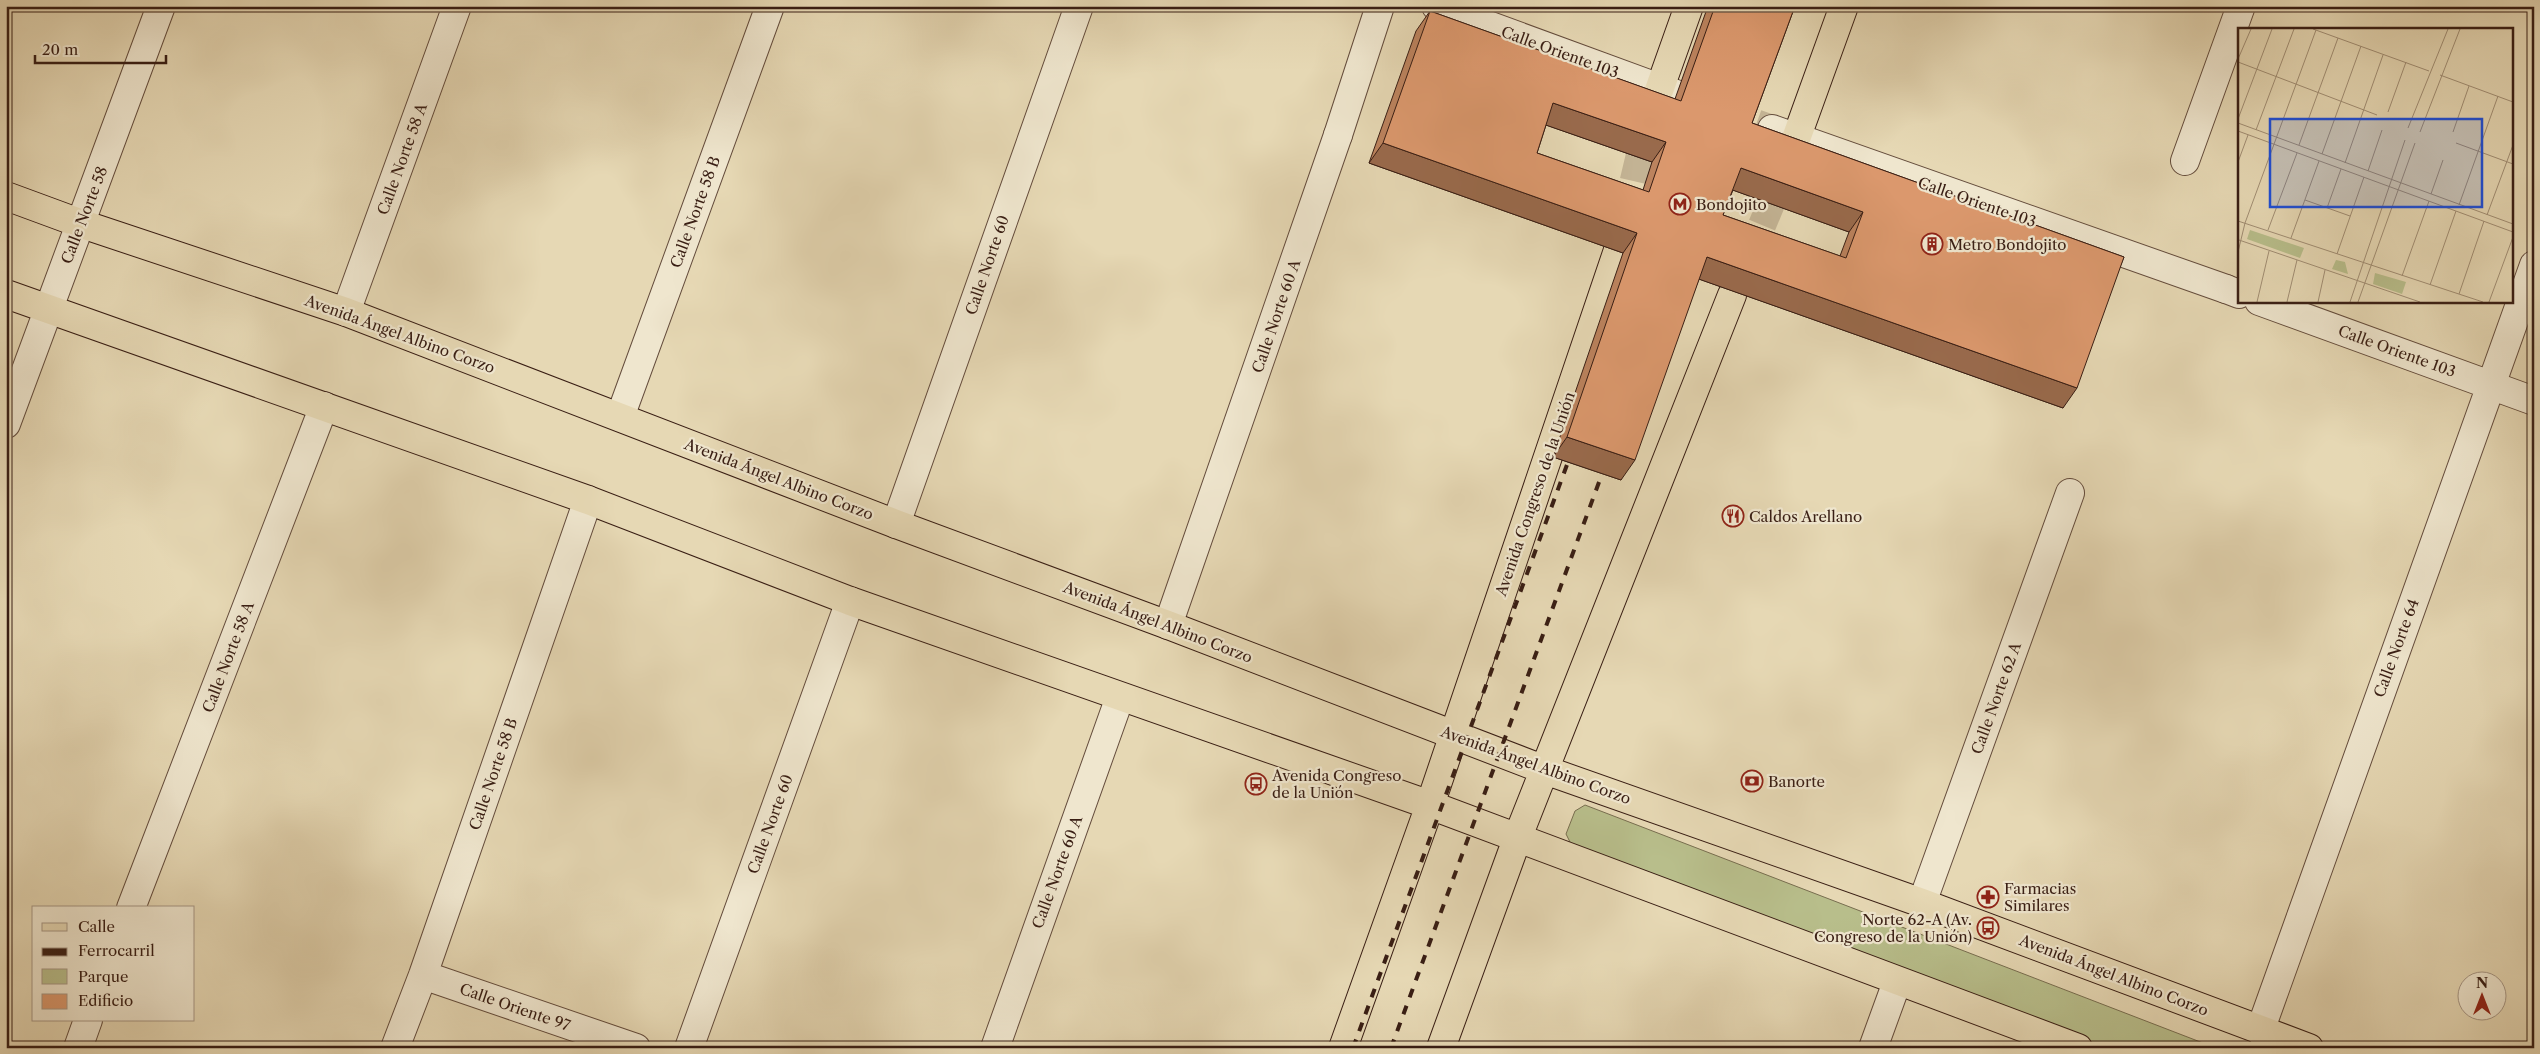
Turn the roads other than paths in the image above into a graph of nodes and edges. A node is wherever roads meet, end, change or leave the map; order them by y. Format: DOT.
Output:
graph roads {
  1 [pos="161,6"];
  2 [pos="457,6"];
  3 [pos="770,6"];
  4 [pos="1078,6"];
  5 [pos="1380,6"];
  6 [pos="1436,6"];
  7 [pos="1689,6"];
  8 [pos="1844,6"];
  9 [pos="2241,6"];
  10 [pos="1672,93"];
  11 [pos="1651,113"];
  12 [pos="1772,129"];
  13 [pos="1793,150"];
  14 [pos="2185,162"];
  15 [pos="6,196"];
  16 [pos="82,224"];
  17 [pos="1618,250"];
  18 [pos="2534,265"];
  19 [pos="2232,291"];
  20 [pos="6,294"];
  21 [pos="1732,295"];
  22 [pos="2262,302"];
  23 [pos="48,309"];
  24 [pos="346,312"];
  25 [pos="2490,385"];
  26 [pos="2534,401"];
  27 [pos="324,406"];
  28 [pos="620,417"];
  29 [pos="6,424"];
  30 [pos="2070,493"];
  31 [pos="588,500"];
  32 [pos="896,524"];
  33 [pos="850,601"];
  34 [pos="1168,625"];
  35 [pos="1120,697"];
  36 [pos="1454,734"];
  37 [pos="1545,770"];
  38 [pos="1430,806"];
  39 [pos="1517,839"];
  40 [pos="1922,903"];
  41 [pos="132,906"];
  42 [pos="423,975"];
  43 [pos="1897,982"];
  44 [pos="87,1022"];
  45 [pos="2260,1031"];
  46 [pos="78,1048"];
  47 [pos="395,1048"];
  48 [pos="636,1048"];
  49 [pos="689,1048"];
  50 [pos="995,1048"];
  51 [pos="1343,1048"];
  52 [pos="1441,1048"];
  53 [pos="1873,1048"];
  54 [pos="2078,1048"];
  55 [pos="2309,1048"];
  1 -- 16 [label="street, Calle Norte 58"];
  2 -- 24 [label="street, Calle Norte 58 A"];
  3 -- 28 [label="street, Calle Norte 58 B"];
  4 -- 32 [label="street, Calle Norte 60"];
  5 -- 34 [label="street, Calle Norte 60 A"];
  6 -- 10 [label="street, Calle Oriente 103"];
  7 -- 10 [label="main road"];
  8 -- 13 [label="main road"];
  9 -- 14 [label="street"];
  10 -- 11 [label="main road"];
  12 -- 13 [label="street, Calle Oriente 103"];
  13 -- 19 [label="street, Calle Oriente 103"];
  15 -- 16 [label="main road, Avenida Ángel Albino Corzo"];
  16 -- 23 [label="street, Calle Norte 58"];
  16 -- 24 [label="main road, Avenida Ángel Albino Corzo"];
  17 -- 36 [label="main road, Avenida Congreso de la Unión"];
  18 -- 25 [label="street, Calle Norte 64"];
  20 -- 23 [label="main road"];
  21 -- 37 [label="main road"];
  22 -- 25 [label="street, Calle Oriente 103"];
  23 -- 27 [label="main road"];
  23 -- 29 [label="street, Calle Norte 58"];
  24 -- 28 [label="main road, Avenida Ángel Albino Corzo"];
  25 -- 26 [label="street, Calle Oriente 103"];
  25 -- 45 [label="street, Calle Norte 64"];
  27 -- 31 [label="main road"];
  27 -- 41 [label="street, Calle Norte 58 A"];
  28 -- 32 [label="main road, Avenida Ángel Albino Corzo"];
  30 -- 40 [label="street, Calle Norte 62 A"];
  31 -- 33 [label="main road"];
  31 -- 42 [label="street, Calle Norte 58 B"];
  32 -- 34 [label="main road, Avenida Ángel Albino Corzo"];
  33 -- 35 [label="main road"];
  33 -- 49 [label="street, Calle Norte 60"];
  34 -- 36 [label="main road, Avenida Ángel Albino Corzo"];
  35 -- 38 [label="main road"];
  35 -- 50 [label="street, Calle Norte 60 A"];
  36 -- 37 [label="main road, Avenida Ángel Albino Corzo"];
  36 -- 38 [label="main road, Avenida Congreso de la Unión"];
  37 -- 39 [label="main road"];
  37 -- 40 [label="main road, Avenida Ángel Albino Corzo"];
  38 -- 39 [label="main road"];
  38 -- 51 [label="main road, Avenida Congreso de la Unión"];
  39 -- 43 [label="main road"];
  39 -- 52 [label="main road"];
  40 -- 45 [label="main road, Avenida Ángel Albino Corzo"];
  42 -- 47 [label="street, Calle Norte 58 B"];
  42 -- 48 [label="street, Calle Oriente 97"];
  43 -- 53 [label="street"];
  43 -- 54 [label="main road"];
  44 -- 46 [label="street"];
  45 -- 55 [label="main road, Avenida Ángel Albino Corzo"];
}
